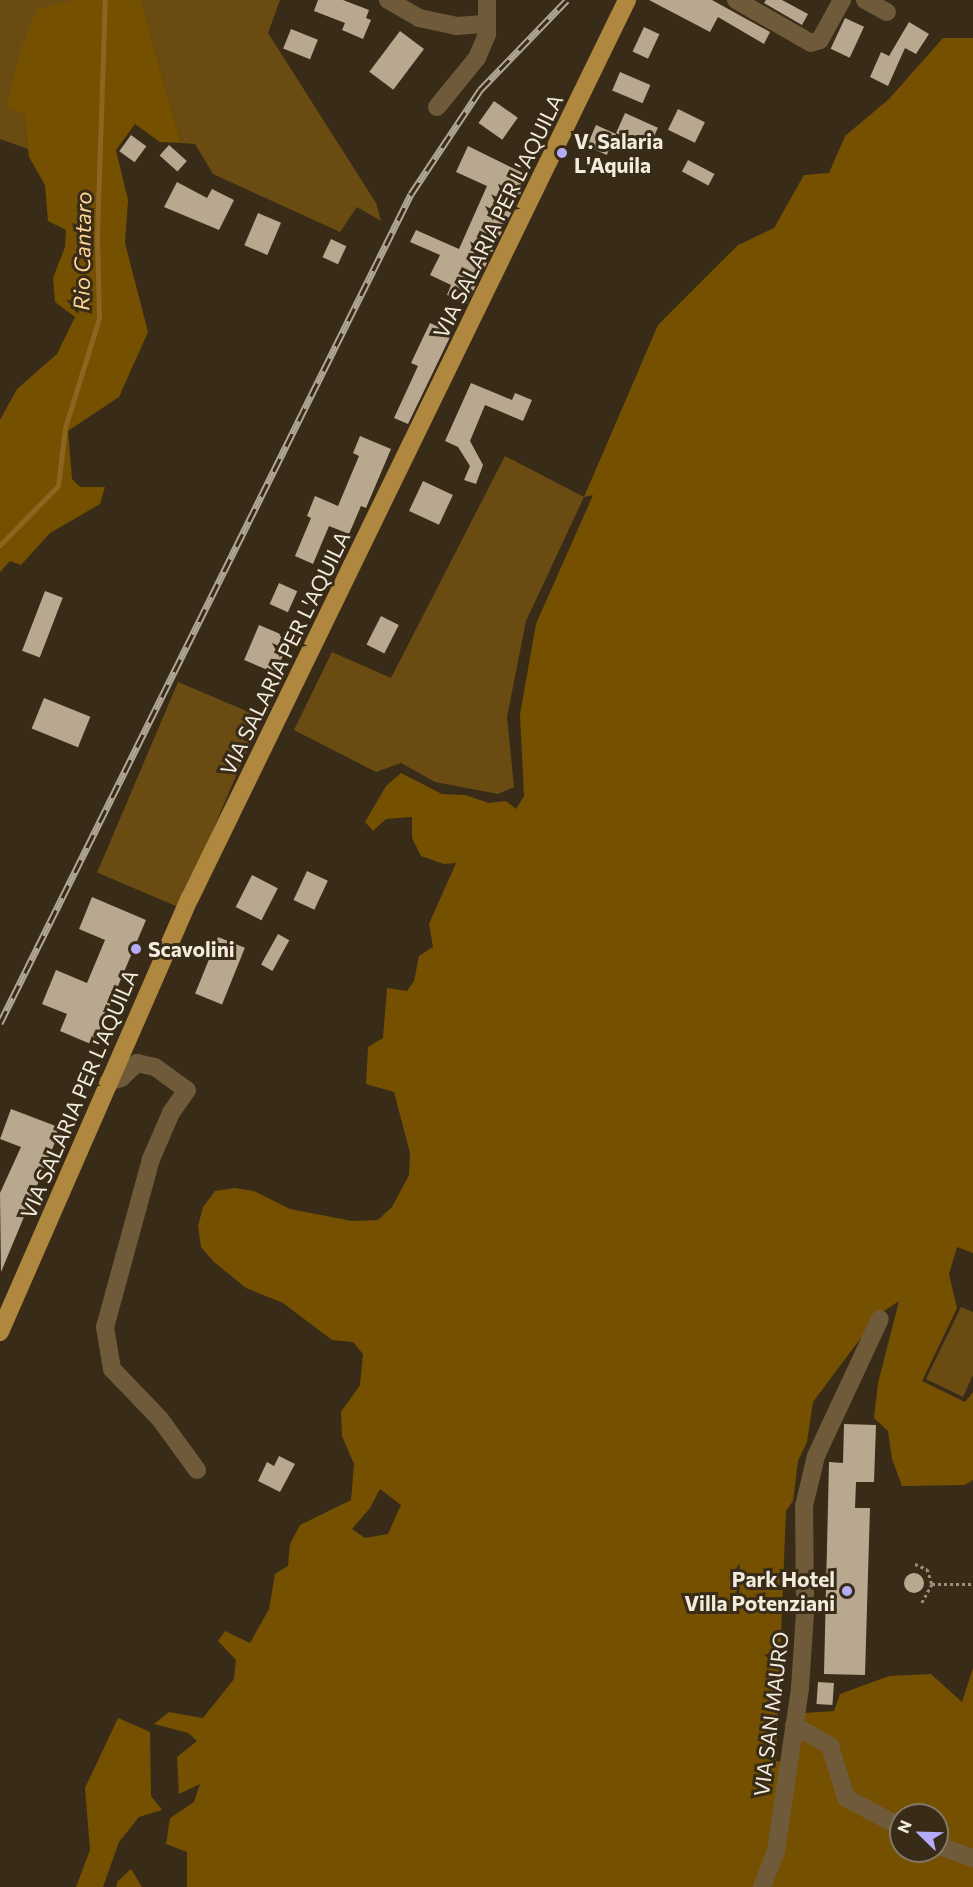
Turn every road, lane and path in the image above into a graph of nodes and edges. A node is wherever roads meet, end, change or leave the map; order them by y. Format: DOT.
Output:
graph roads {
  1 [pos="388,0"];
  2 [pos="487,0"];
  3 [pos="627,0"];
  4 [pos="736,0"];
  5 [pos="842,0"];
  6 [pos="865,0"];
  7 [pos="887,12"];
  8 [pos="487,24"];
  9 [pos="436,107"];
  10 [pos="108,1082"];
  11 [pos="880,1319"];
  12 [pos="0,1332"];
  13 [pos="197,1470"];
  14 [pos="915,1564"];
  15 [pos="932,1584"];
  16 [pos="973,1584"];
  17 [pos="921,1604"];
  18 [pos="795,1725"];
  19 [pos="889,1821"];
  20 [pos="949,1849"];
  21 [pos="973,1858"];
  22 [pos="762,1887"];
  1 -- 8 [label="street"];
  2 -- 8 [label="street"];
  3 -- 10 [label="main road, VIA SALARIA PER L'AQUILA"];
  4 -- 5 [label="street"];
  6 -- 7 [label="street"];
  8 -- 9 [label="street"];
  10 -- 12 [label="main road, VIA SALARIA PER L'AQUILA"];
  10 -- 13 [label="street"];
  11 -- 18 [label="street, VIA SAN MAURO"];
  14 -- 15 [label="path"];
  15 -- 16 [label="path"];
  15 -- 17 [label="path"];
  18 -- 19 [label="street"];
  18 -- 22 [label="street, VIA SAN MAURO"];
  20 -- 21 [label="street"];
}
